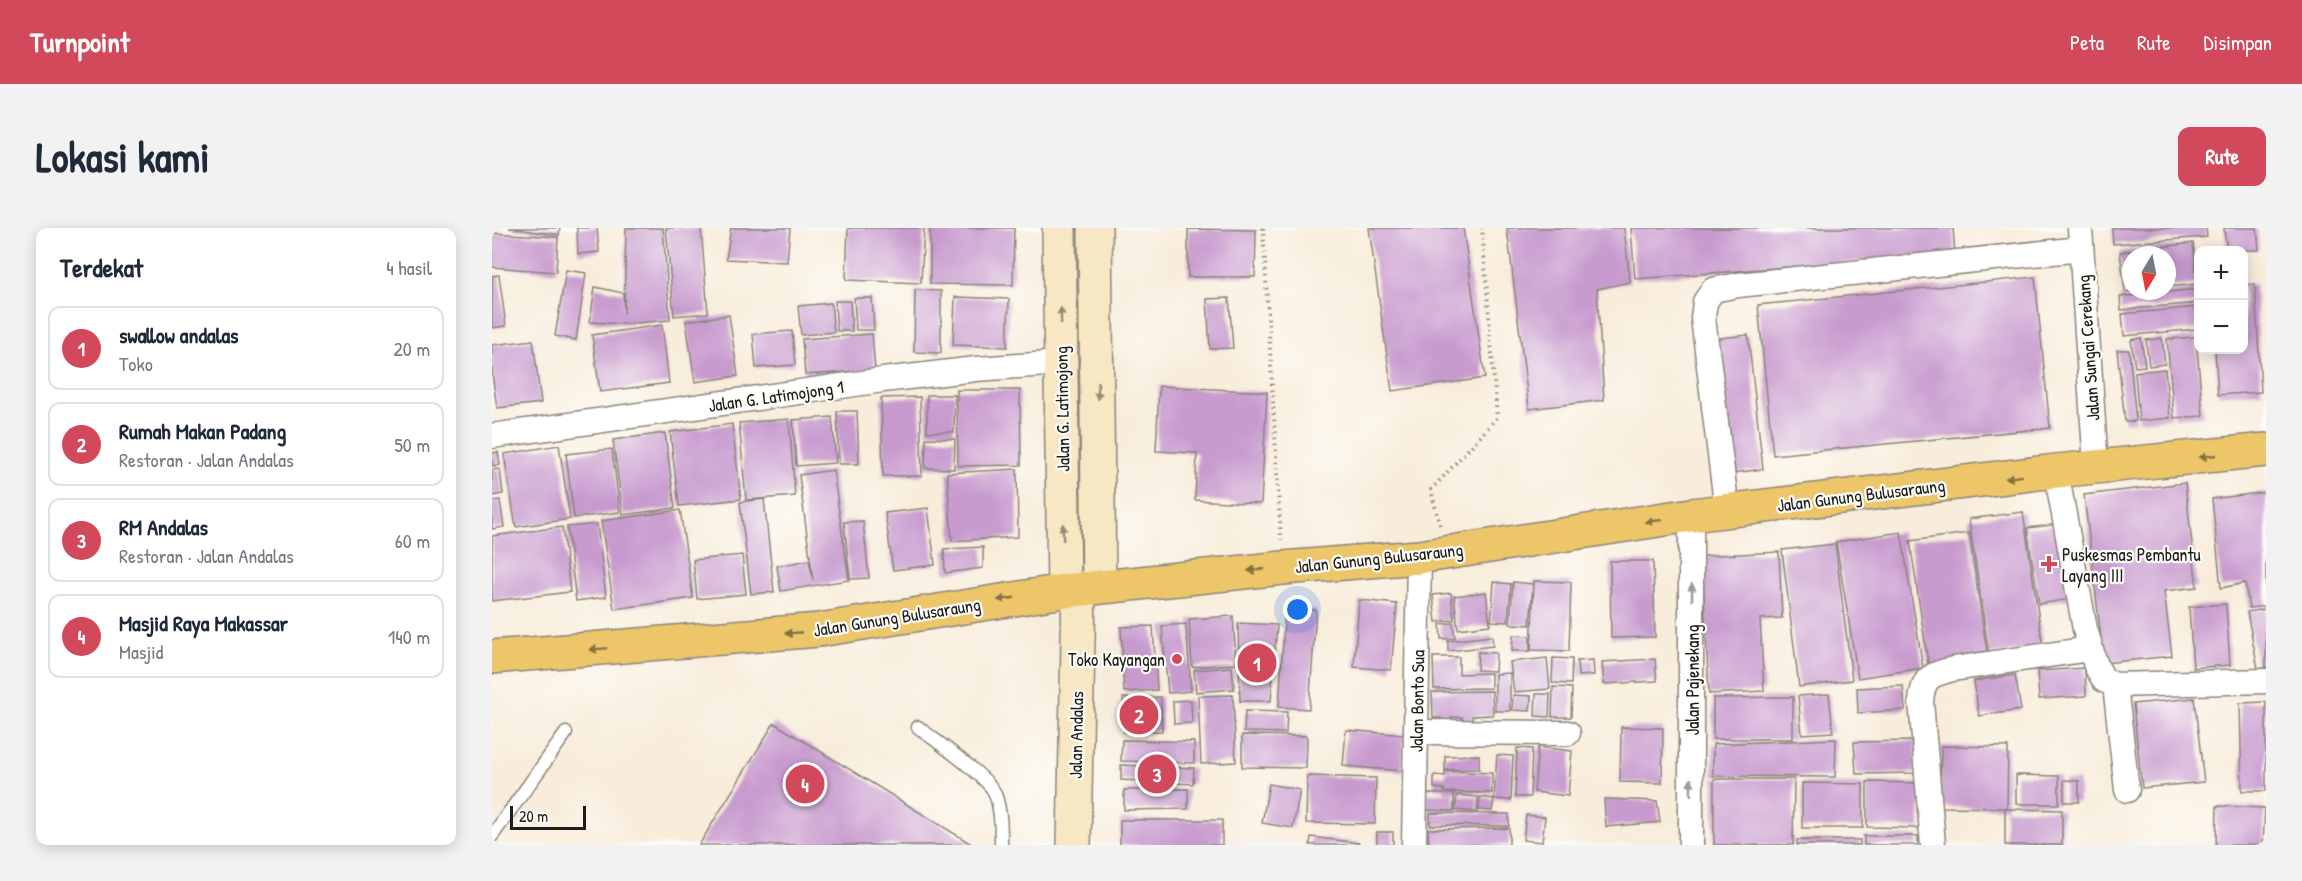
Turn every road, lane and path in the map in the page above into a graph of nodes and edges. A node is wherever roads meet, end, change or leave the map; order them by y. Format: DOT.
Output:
graph roads {
  1 [pos="1059,228"];
  2 [pos="1095,228"];
  3 [pos="1263,228"];
  4 [pos="1482,228"];
  5 [pos="2081,238"];
  6 [pos="1062,363"];
  7 [pos="492,436"];
  8 [pos="2266,450"];
  9 [pos="2096,467"];
  10 [pos="2056,471"];
  11 [pos="1727,511"];
  12 [pos="1691,515"];
  13 [pos="1433,555"];
  14 [pos="1283,568"];
  15 [pos="1081,589"];
  16 [pos="2090,649"];
  17 [pos="492,657"];
  18 [pos="2266,681"];
  19 [pos="2115,685"];
  20 [pos="918,727"];
  21 [pos="1416,732"];
  22 [pos="566,733"];
  23 [pos="1568,733"];
  24 [pos="2127,790"];
  25 [pos="492,836"];
  26 [pos="1001,845"];
  27 [pos="1074,845"];
  28 [pos="1414,845"];
  29 [pos="1691,845"];
  30 [pos="1933,845"];
  6 -- 1 [label="main road, Jalan G. Latimojong, one-way"];
  2 -- 15 [label="main road, Jalan G. Latimojong, one-way"];
  3 -- 14 [label="path"];
  4 -- 13 [label="path"];
  5 -- 9 [label="street, Jalan Sungai Cerekang"];
  5 -- 11 [label="street"];
  6 -- 7 [label="street, Jalan G. Latimojong 1"];
  15 -- 6 [label="main road, Jalan G. Latimojong, one-way"];
  8 -- 9 [label="highway, Jalan Gunung Bulusaraung, one-way"];
  9 -- 10 [label="highway, Jalan Gunung Bulusaraung"];
  10 -- 11 [label="highway, Jalan Gunung Bulusaraung, one-way"];
  10 -- 16 [label="street"];
  11 -- 12 [label="highway, Jalan Gunung Bulusaraung"];
  12 -- 13 [label="highway, Jalan Gunung Bulusaraung, one-way"];
  29 -- 12 [label="street, Jalan Pajenekang, one-way"];
  13 -- 14 [label="highway, Jalan Gunung Bulusaraung"];
  13 -- 21 [label="street, Jalan Bonto Sua"];
  14 -- 15 [label="highway, Jalan Gunung Bulusaraung, one-way"];
  15 -- 17 [label="highway, Jalan Gunung Bulusaraung, one-way"];
  15 -- 27 [label="main road, Jalan Andalas"];
  16 -- 19 [label="street"];
  16 -- 30 [label="street"];
  18 -- 19 [label="street"];
  19 -- 24 [label="street"];
  20 -- 26 [label="lane"];
  21 -- 23 [label="street"];
  21 -- 28 [label="street, Jalan Bonto Sua"];
  22 -- 25 [label="lane"];
}
